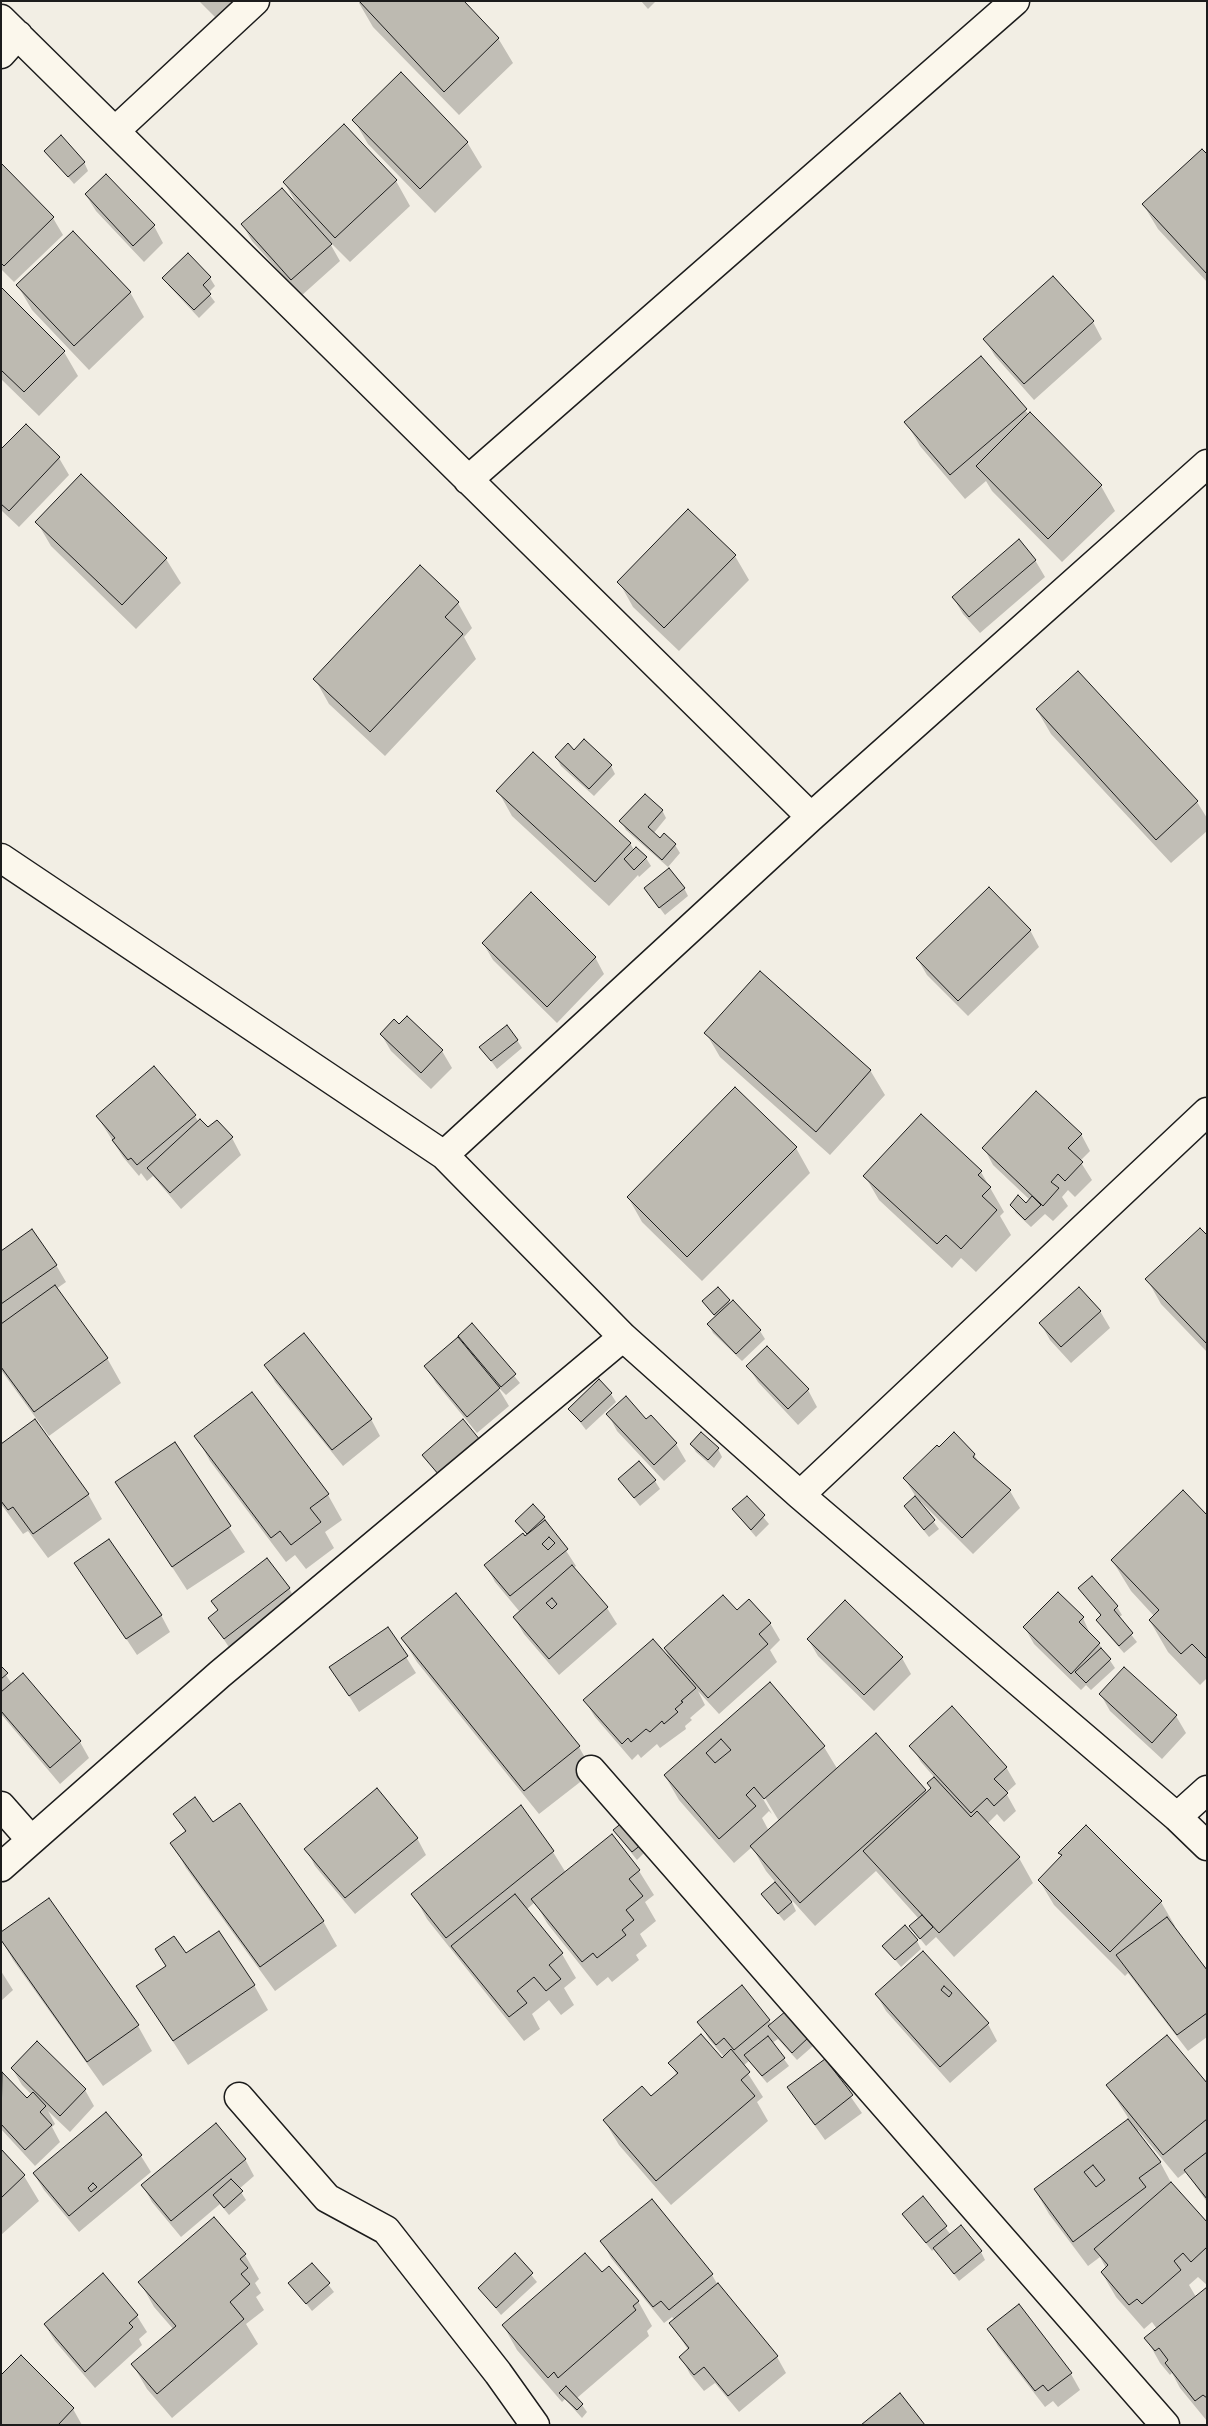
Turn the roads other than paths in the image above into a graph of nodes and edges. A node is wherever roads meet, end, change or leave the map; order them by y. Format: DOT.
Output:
graph roads {
  1 [pos="255,1"];
  2 [pos="1015,1"];
  3 [pos="7,36"];
  4 [pos="115,131"];
  5 [pos="1207,464"];
  6 [pos="468,480"];
  7 [pos="811,817"];
  8 [pos="1,858"];
  9 [pos="1207,1112"];
  10 [pos="444,1155"];
  11 [pos="623,1337"];
  12 [pos="800,1494"];
  13 [pos="592,1770"];
  14 [pos="1207,1790"];
  15 [pos="1,1806"];
  16 [pos="1177,1817"];
  17 [pos="31,1840"];
  18 [pos="1207,1846"];
  19 [pos="1,1867"];
  20 [pos="239,2097"];
  21 [pos="535,2425"];
  22 [pos="1165,2425"];
  1 -- 4 [label="street"];
  2 -- 6 [label="street"];
  3 -- 4 [label="street"];
  4 -- 6 [label="street"];
  5 -- 7 [label="street"];
  6 -- 7 [label="street"];
  7 -- 10 [label="street"];
  8 -- 10 [label="street"];
  9 -- 12 [label="street"];
  10 -- 11 [label="street"];
  11 -- 12 [label="street"];
  11 -- 17 [label="street"];
  12 -- 16 [label="street"];
  13 -- 22 [label="street"];
  14 -- 16 [label="street"];
  15 -- 17 [label="street"];
  16 -- 18 [label="street"];
  17 -- 19 [label="street"];
  20 -- 21 [label="street"];
}
